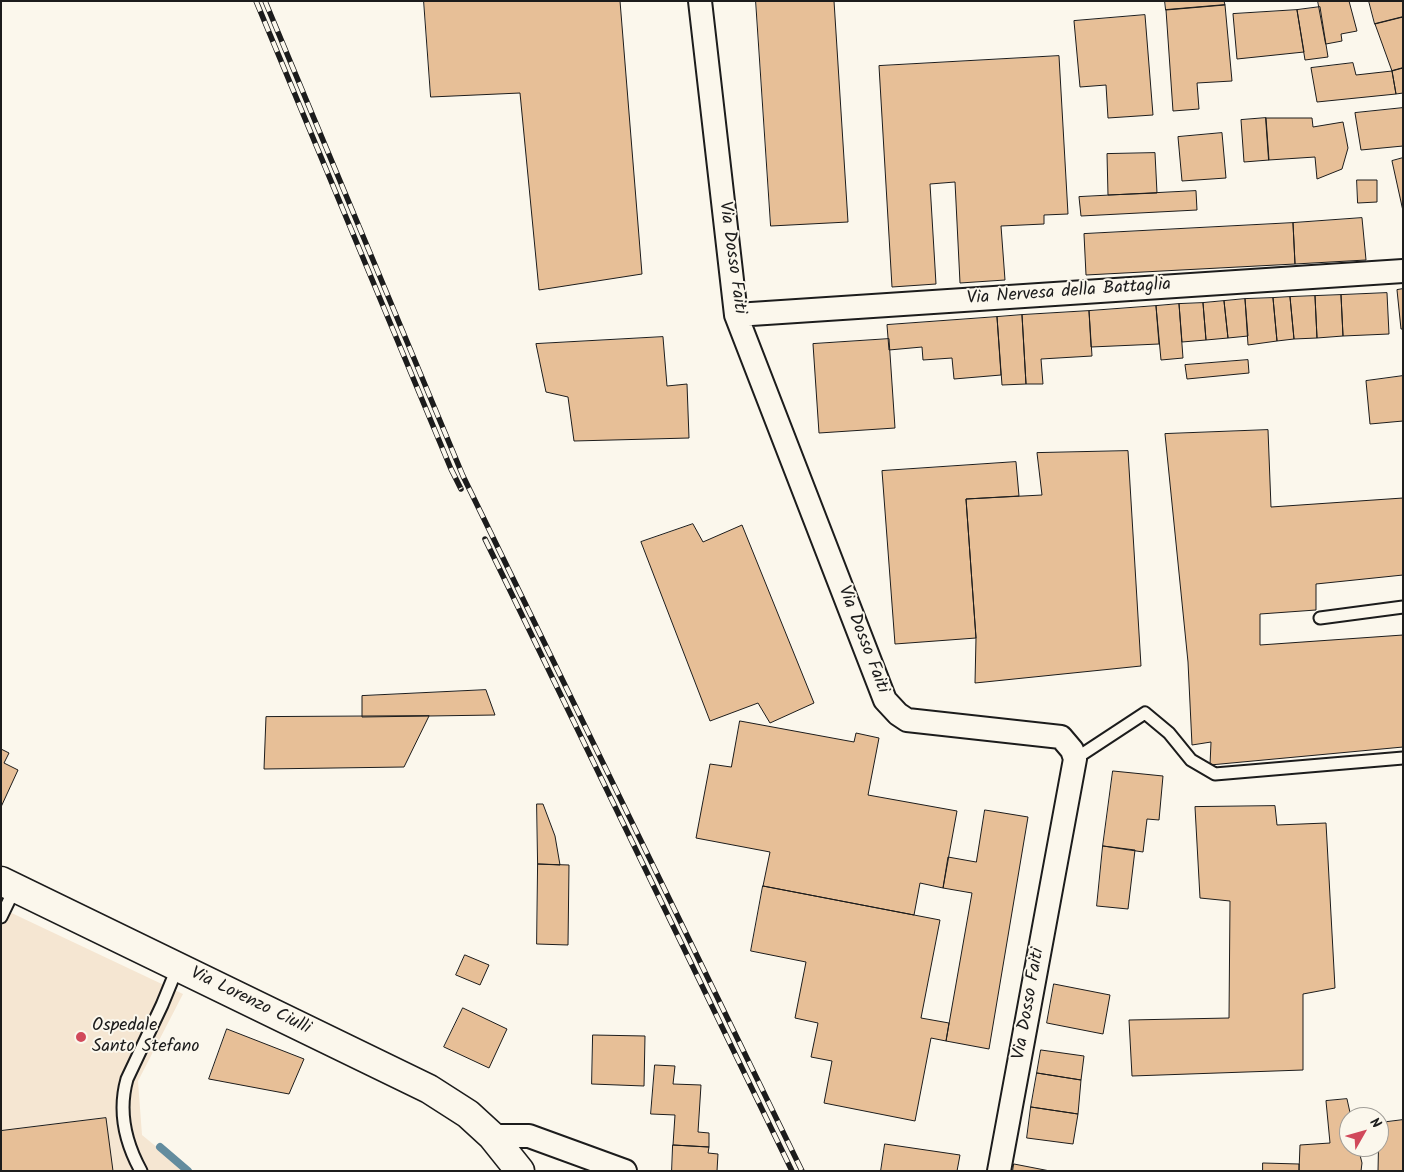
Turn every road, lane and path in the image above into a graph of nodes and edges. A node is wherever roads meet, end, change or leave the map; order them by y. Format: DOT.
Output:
graph roads {
  1 [pos="700,1"];
  2 [pos="1403,271"];
  3 [pos="736,315"];
  4 [pos="1403,607"];
  5 [pos="1320,618"];
  6 [pos="1403,758"];
  7 [pos="1075,759"];
  8 [pos="8,885"];
  9 [pos="1,918"];
  10 [pos="178,966"];
  11 [pos="492,1136"];
  12 [pos="141,1171"];
  13 [pos="520,1171"];
  14 [pos="625,1171"];
  15 [pos="999,1171"];
  1 -- 3 [label="street, Via Dosso Faiti"];
  2 -- 3 [label="street, Via Nervesa della Battaglia"];
  3 -- 7 [label="street, Via Dosso Faiti"];
  4 -- 5 [label="lane"];
  6 -- 7 [label="lane"];
  7 -- 15 [label="street, Via Dosso Faiti"];
  8 -- 9 [label="lane"];
  8 -- 10 [label="street, Via Lorenzo Ciulli"];
  10 -- 11 [label="street, Via Lorenzo Ciulli"];
  10 -- 12 [label="lane"];
  11 -- 13 [label="street, Via Lorenzo Ciulli"];
  11 -- 14 [label="street"];
}
